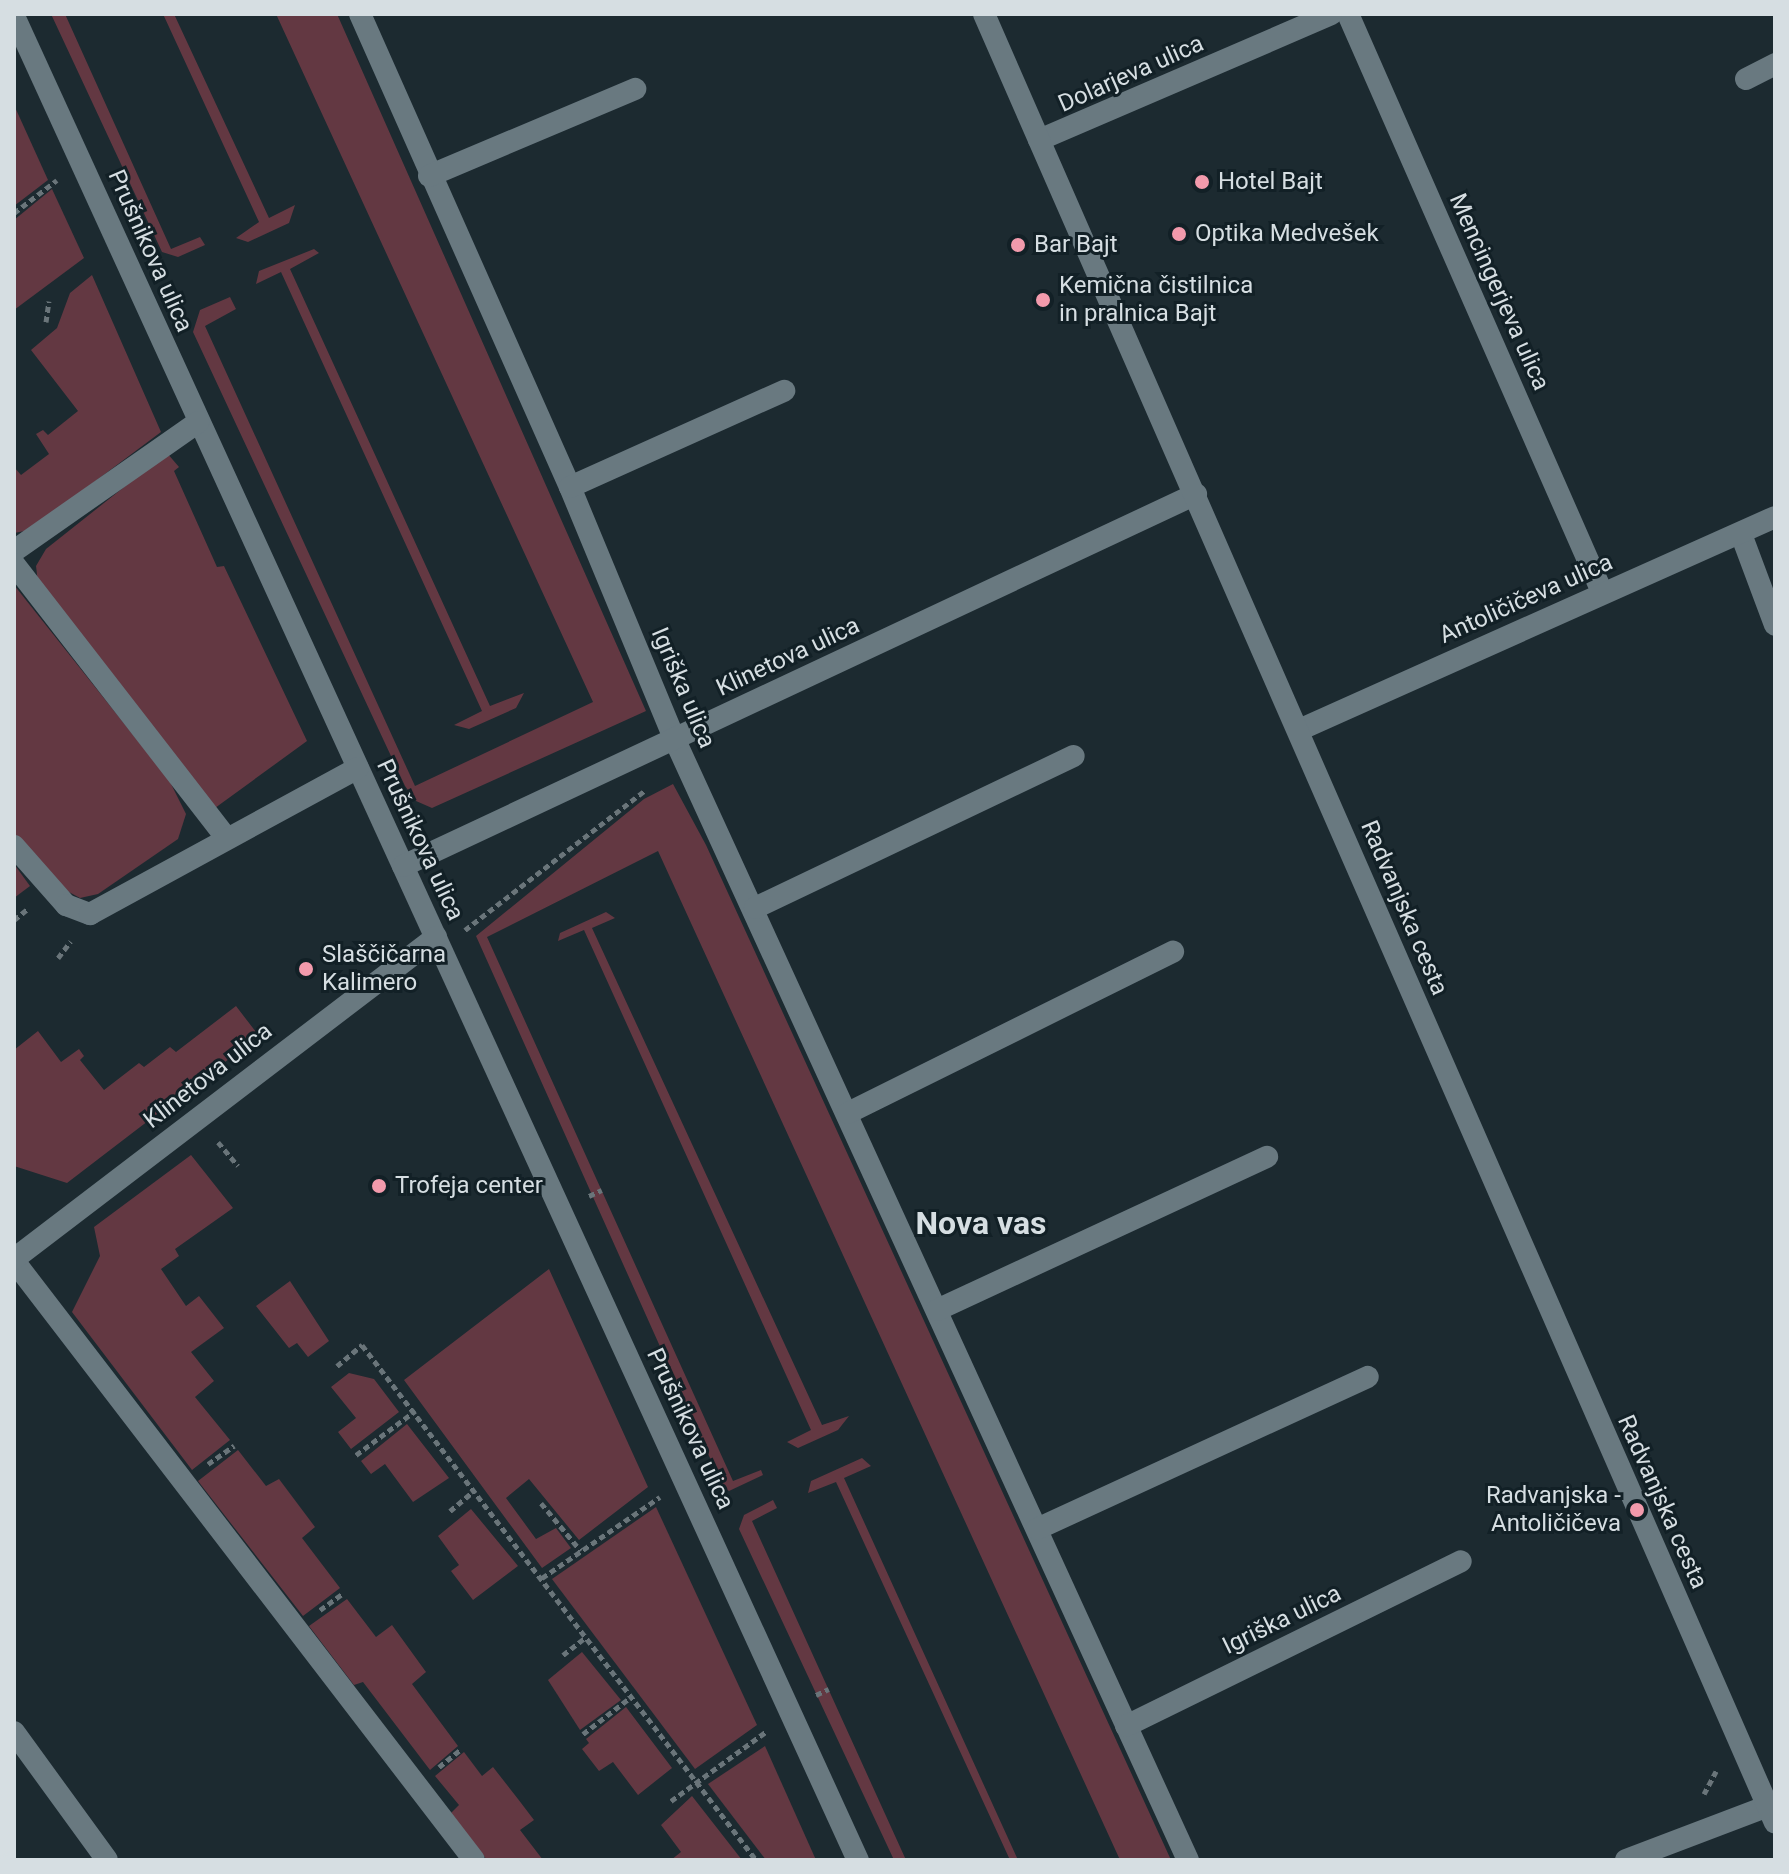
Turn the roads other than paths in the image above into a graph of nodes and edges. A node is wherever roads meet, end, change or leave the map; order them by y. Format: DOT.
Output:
graph roads {
  1 [pos="360,14"];
  2 [pos="984,14"];
  3 [pos="1331,14"];
  4 [pos="1348,14"];
  5 [pos="14,16"];
  6 [pos="1775,64"];
  7 [pos="1746,79"];
  8 [pos="635,89"];
  9 [pos="1039,140"];
  10 [pos="429,176"];
  11 [pos="784,391"];
  12 [pos="198,422"];
  13 [pos="570,487"];
  14 [pos="1196,494"];
  15 [pos="1775,517"];
  16 [pos="1741,534"];
  17 [pos="14,551"];
  18 [pos="14,564"];
  19 [pos="1602,592"];
  20 [pos="1775,625"];
  21 [pos="1299,730"];
  22 [pos="674,738"];
  23 [pos="1074,756"];
  24 [pos="358,768"];
  25 [pos="226,837"];
  26 [pos="14,846"];
  27 [pos="403,866"];
  28 [pos="755,908"];
  29 [pos="436,937"];
  30 [pos="1173,952"];
  31 [pos="848,1113"];
  32 [pos="1267,1157"];
  33 [pos="14,1260"];
  34 [pos="937,1310"];
  35 [pos="1368,1377"];
  36 [pos="1037,1529"];
  37 [pos="1461,1561"];
  38 [pos="1126,1726"];
  39 [pos="14,1732"];
  40 [pos="1771,1814"];
  41 [pos="107,1860"];
  42 [pos="474,1860"];
  43 [pos="858,1860"];
  44 [pos="1188,1860"];
  45 [pos="1626,1860"];
  1 -- 10 [label="street, Igriška ulica"];
  2 -- 9 [label="street, Radvanjska cesta"];
  3 -- 9 [label="street, Dolarjeva ulica"];
  4 -- 19 [label="street, Mencingerjeva ulica"];
  5 -- 12 [label="street, Prušnikova ulica"];
  6 -- 7 [label="street"];
  8 -- 10 [label="street"];
  9 -- 14 [label="street, Radvanjska cesta"];
  10 -- 13 [label="street, Igriška ulica"];
  11 -- 13 [label="street"];
  12 -- 17 [label="street"];
  12 -- 24 [label="street, Prušnikova ulica"];
  13 -- 22 [label="street, Igriška ulica"];
  14 -- 21 [label="street, Radvanjska cesta"];
  14 -- 22 [label="street, Klinetova ulica"];
  15 -- 16 [label="street, Antoličičeva ulica"];
  16 -- 19 [label="street, Antoličičeva ulica"];
  16 -- 20 [label="street"];
  18 -- 25 [label="street"];
  19 -- 21 [label="street, Antoličičeva ulica"];
  21 -- 40 [label="street, Radvanjska cesta"];
  22 -- 27 [label="street, Klinetova ulica"];
  22 -- 28 [label="street, Igriška ulica"];
  23 -- 28 [label="street"];
  24 -- 25 [label="street"];
  24 -- 27 [label="street, Prušnikova ulica"];
  25 -- 26 [label="street"];
  27 -- 29 [label="street, Prušnikova ulica"];
  28 -- 31 [label="street, Igriška ulica"];
  29 -- 33 [label="street, Klinetova ulica"];
  29 -- 43 [label="street, Prušnikova ulica"];
  30 -- 31 [label="street"];
  31 -- 34 [label="street, Igriška ulica"];
  32 -- 34 [label="street"];
  33 -- 42 [label="street"];
  34 -- 36 [label="street, Igriška ulica"];
  35 -- 36 [label="street"];
  36 -- 38 [label="street, Igriška ulica"];
  37 -- 38 [label="street, Igriška ulica"];
  38 -- 44 [label="street, Igriška ulica"];
  39 -- 41 [label="street"];
  40 -- 45 [label="street"];
}
